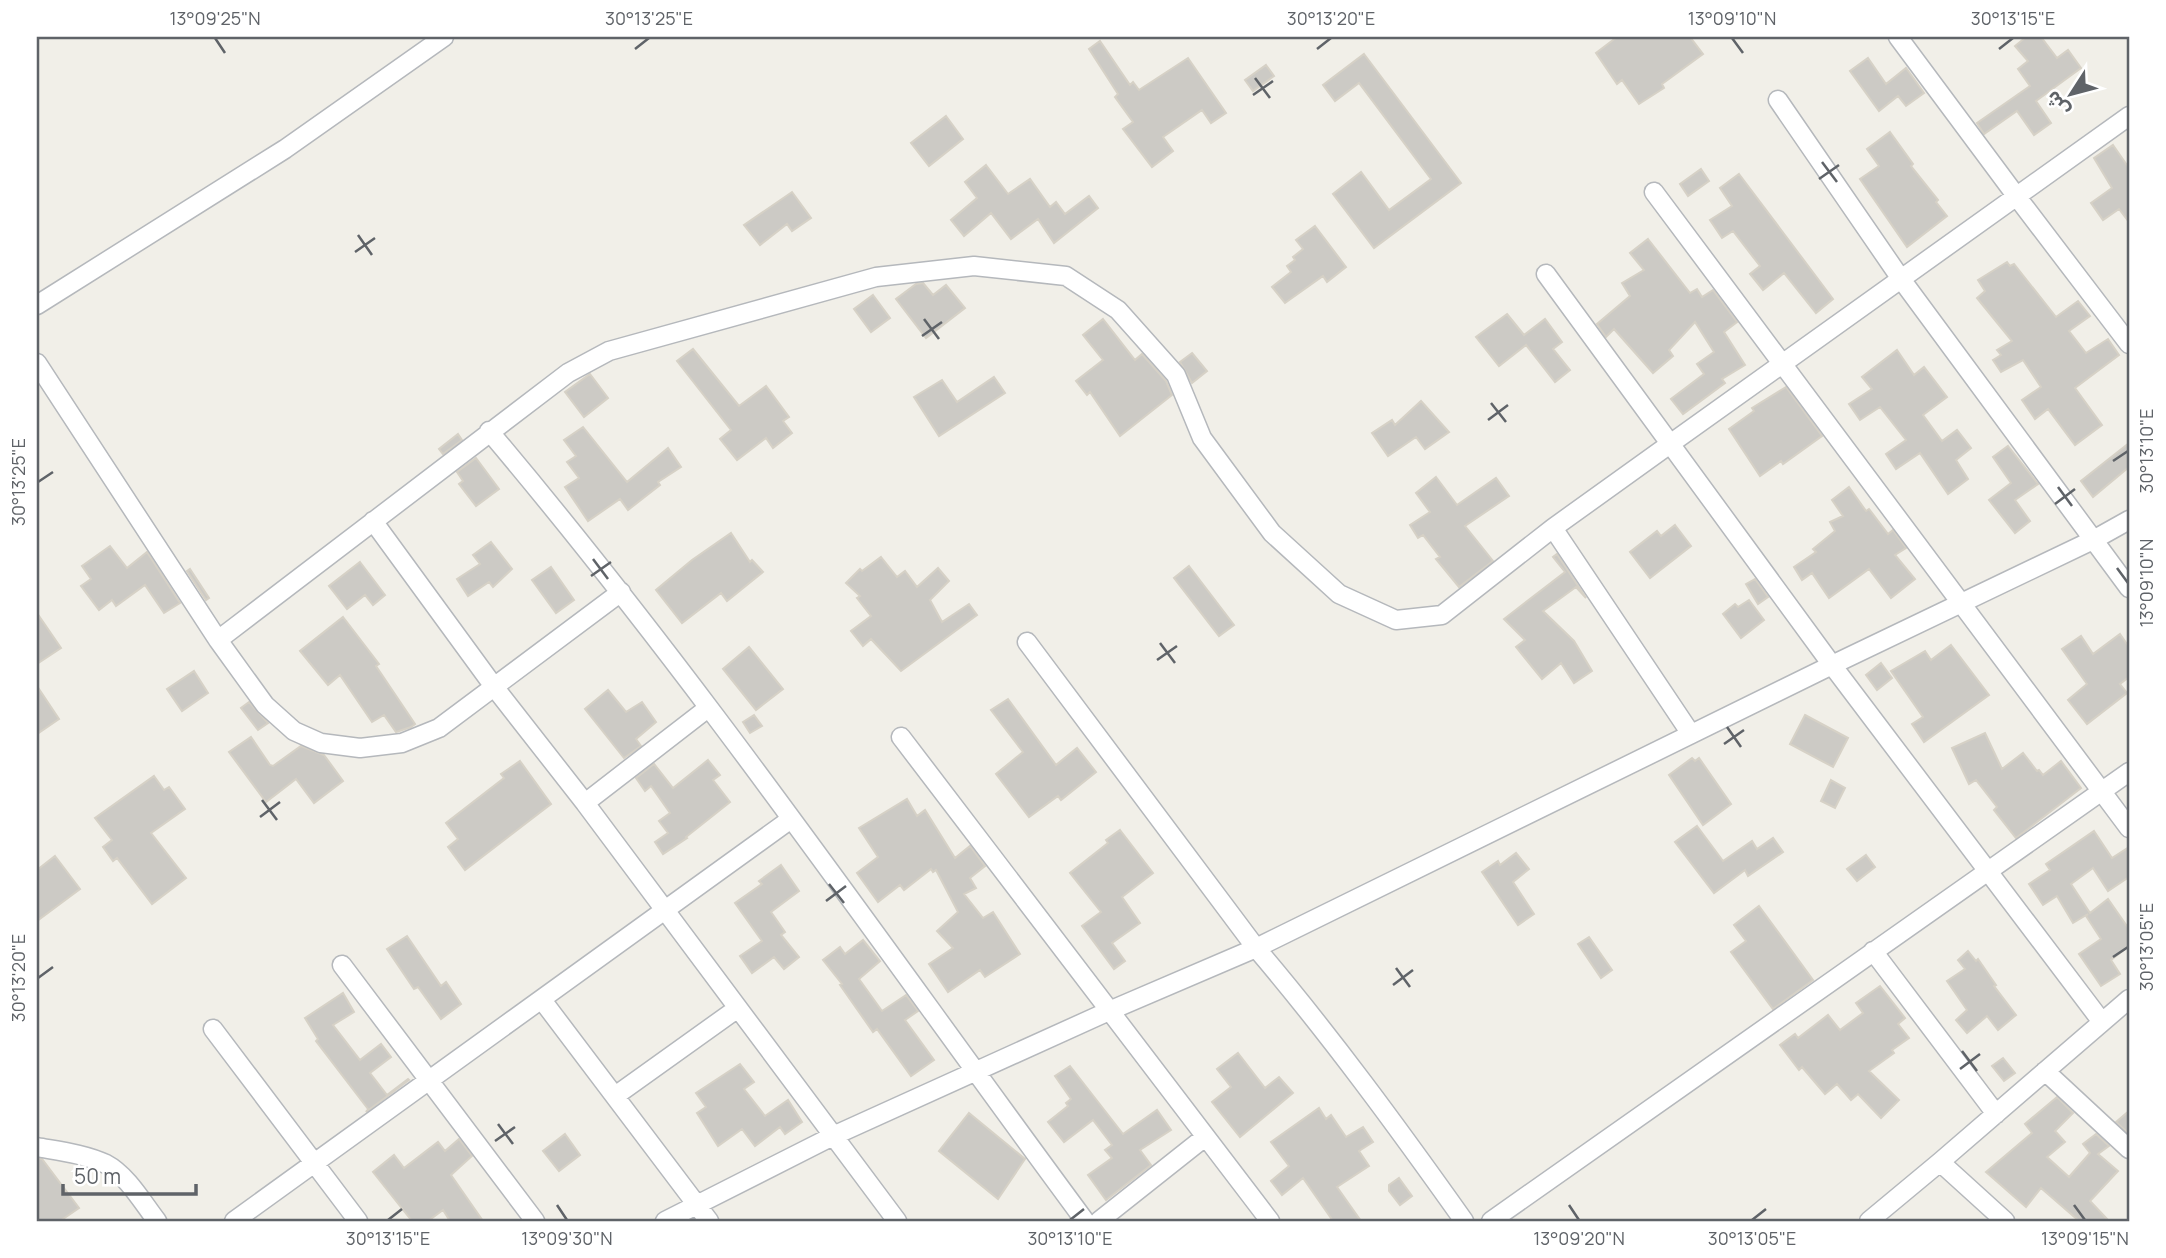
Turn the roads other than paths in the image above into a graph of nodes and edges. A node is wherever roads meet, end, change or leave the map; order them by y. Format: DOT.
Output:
graph roads {
  1 [pos="444,37"];
  2 [pos="1898,37"];
  3 [pos="1778,100"];
  4 [pos="2129,116"];
  5 [pos="1654,192"];
  6 [pos="2017,197"];
  7 [pos="1546,274"];
  8 [pos="1901,279"];
  9 [pos="37,305"];
  10 [pos="2129,344"];
  11 [pos="1783,362"];
  12 [pos="37,363"];
  13 [pos="489,432"];
  14 [pos="1670,443"];
  15 [pos="2129,520"];
  16 [pos="373,521"];
  17 [pos="1553,528"];
  18 [pos="2095,539"];
  19 [pos="2129,588"];
  20 [pos="621,592"];
  21 [pos="1961,605"];
  22 [pos="218,640"];
  23 [pos="1027,642"];
  24 [pos="1832,665"];
  25 [pos="495,688"];
  26 [pos="708,708"];
  27 [pos="1691,734"];
  28 [pos="901,737"];
  29 [pos="2129,772"];
  30 [pos="2102,791"];
  31 [pos="585,803"];
  32 [pos="791,819"];
  33 [pos="2129,828"];
  34 [pos="1986,871"];
  35 [pos="666,911"];
  36 [pos="1256,948"];
  37 [pos="1873,951"];
  38 [pos="342,965"];
  39 [pos="2129,999"];
  40 [pos="542,1000"];
  41 [pos="738,1008"];
  42 [pos="1109,1011"];
  43 [pos="2102,1022"];
  44 [pos="213,1029"];
  45 [pos="974,1071"];
  46 [pos="2045,1071"];
  47 [pos="430,1081"];
  48 [pos="615,1096"];
  49 [pos="1996,1114"];
  50 [pos="833,1136"];
  51 [pos="1205,1137"];
  52 [pos="37,1147"];
  53 [pos="2129,1149"];
  54 [pos="316,1162"];
  55 [pos="1940,1162"];
  56 [pos="697,1205"];
  57 [pos="157,1221"];
  58 [pos="234,1221"];
  59 [pos="358,1221"];
  60 [pos="535,1221"];
  61 [pos="665,1221"];
  62 [pos="709,1221"];
  63 [pos="897,1221"];
  64 [pos="1085,1221"];
  65 [pos="1099,1221"];
  66 [pos="1270,1221"];
  67 [pos="1464,1221"];
  68 [pos="1491,1221"];
  69 [pos="1869,1221"];
  70 [pos="2006,1221"];
  1 -- 9 [label="street"];
  2 -- 6 [label="street"];
  3 -- 8 [label="street"];
  4 -- 6 [label="street"];
  5 -- 11 [label="street"];
  6 -- 8 [label="street"];
  6 -- 10 [label="street"];
  7 -- 14 [label="street"];
  8 -- 11 [label="street"];
  8 -- 18 [label="street"];
  11 -- 14 [label="street"];
  11 -- 21 [label="street"];
  12 -- 22 [label="street"];
  13 -- 16 [label="street"];
  13 -- 17 [label="street"];
  13 -- 20 [label="street"];
  14 -- 17 [label="street"];
  14 -- 24 [label="street"];
  15 -- 18 [label="street"];
  16 -- 22 [label="street"];
  16 -- 25 [label="street"];
  17 -- 27 [label="street"];
  18 -- 19 [label="street"];
  18 -- 21 [label="street"];
  20 -- 25 [label="street"];
  20 -- 26 [label="street"];
  21 -- 24 [label="street"];
  21 -- 30 [label="street"];
  22 -- 25 [label="street"];
  23 -- 36 [label="street"];
  24 -- 27 [label="street"];
  24 -- 34 [label="street"];
  25 -- 31 [label="street"];
  26 -- 31 [label="street"];
  26 -- 32 [label="street"];
  27 -- 36 [label="street"];
  28 -- 42 [label="street"];
  29 -- 30 [label="street"];
  30 -- 33 [label="street"];
  30 -- 34 [label="street"];
  31 -- 35 [label="street"];
  32 -- 35 [label="street"];
  32 -- 45 [label="street"];
  34 -- 37 [label="street"];
  34 -- 43 [label="street"];
  35 -- 40 [label="street"];
  35 -- 41 [label="street"];
  36 -- 42 [label="street"];
  36 -- 67 [label="street"];
  37 -- 49 [label="street"];
  37 -- 68 [label="street"];
  38 -- 47 [label="street"];
  39 -- 43 [label="street"];
  40 -- 47 [label="street"];
  40 -- 48 [label="street"];
  41 -- 48 [label="street"];
  41 -- 50 [label="street"];
  42 -- 45 [label="street"];
  42 -- 51 [label="street"];
  43 -- 46 [label="street"];
  44 -- 54 [label="street"];
  45 -- 50 [label="street"];
  45 -- 64 [label="street"];
  46 -- 49 [label="street"];
  46 -- 53 [label="street"];
  47 -- 54 [label="street"];
  47 -- 60 [label="street"];
  48 -- 56 [label="street"];
  49 -- 55 [label="street"];
  50 -- 56 [label="street"];
  50 -- 63 [label="street"];
  51 -- 65 [label="street"];
  51 -- 66 [label="street"];
  52 -- 57 [label="street"];
  54 -- 58 [label="street"];
  54 -- 59 [label="street"];
  55 -- 69 [label="street"];
  55 -- 70 [label="street"];
  56 -- 61 [label="street"];
  56 -- 62 [label="street"];
}
